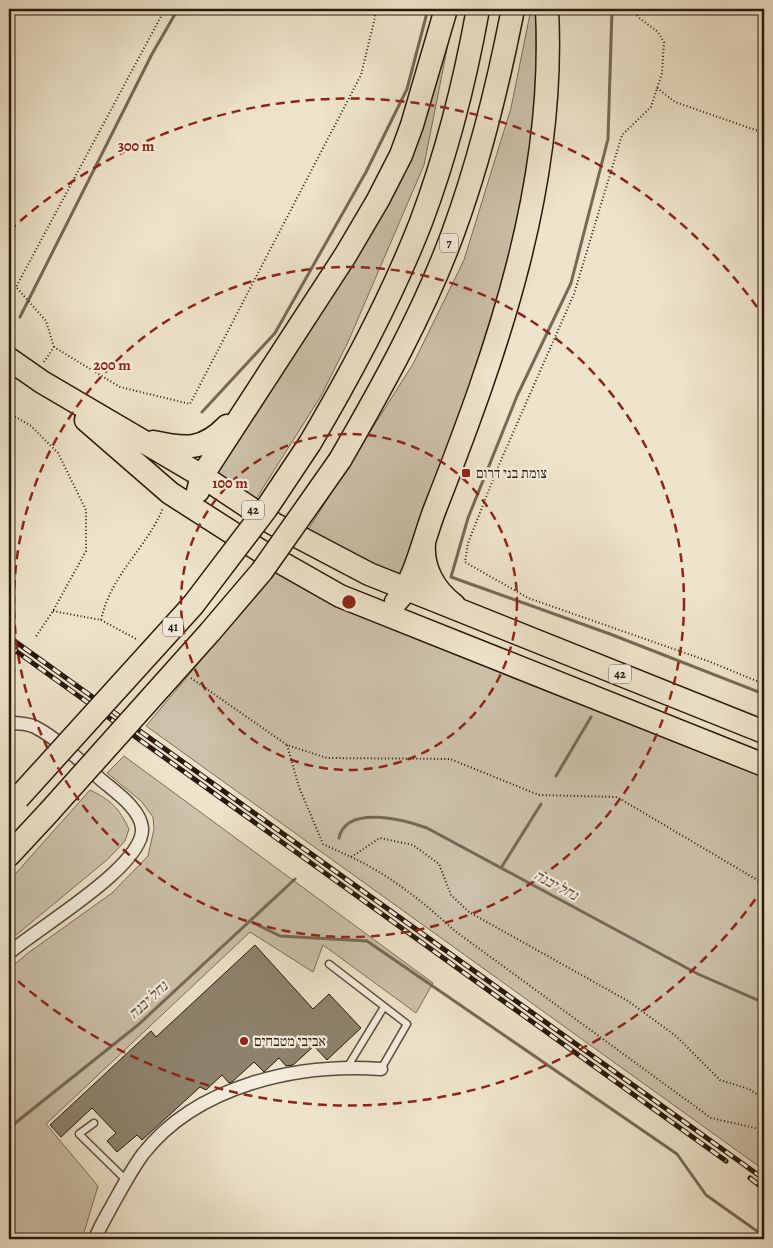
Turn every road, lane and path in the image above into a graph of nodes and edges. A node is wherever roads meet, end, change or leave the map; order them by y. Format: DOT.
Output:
graph roads {
  1 [pos="165,9"];
  2 [pos="377,9"];
  3 [pos="446,9"];
  4 [pos="478,9"];
  5 [pos="513,9"];
  6 [pos="547,9"];
  7 [pos="634,9"];
  8 [pos="657,88"];
  9 [pos="764,133"];
  10 [pos="54,346"];
  11 [pos="9,359"];
  12 [pos="38,379"];
  13 [pos="243,410"];
  14 [pos="9,413"];
  15 [pos="135,437"];
  16 [pos="340,460"];
  17 [pos="202,476"];
  18 [pos="170,493"];
  19 [pos="201,514"];
  20 [pos="424,536"];
  21 [pos="406,591"];
  22 [pos="54,611"];
  23 [pos="376,611"];
  24 [pos="474,617"];
  25 [pos="100,620"];
  26 [pos="35,638"];
  27 [pos="145,645"];
  28 [pos="16,668"];
  29 [pos="184,674"];
  30 [pos="9,680"];
  31 [pos="764,684"];
  32 [pos="9,723"];
  33 [pos="764,732"];
  34 [pos="287,745"];
  35 [pos="764,765"];
  36 [pos="13,803"];
  37 [pos="9,855"];
  38 [pos="351,857"];
  39 [pos="764,884"];
  40 [pos="9,953"];
  41 [pos="328,964"];
  42 [pos="384,1007"];
  43 [pos="348,1066"];
  44 [pos="381,1068"];
  45 [pos="764,1099"];
  46 [pos="94,1123"];
  47 [pos="764,1130"];
  48 [pos="126,1180"];
  49 [pos="113,1205"];
  50 [pos="94,1239"];
  51 [pos="102,1239"];
  1 -- 10 [label="path"];
  2 -- 10 [label="path"];
  3 -- 13 [label="highway"];
  4 -- 36 [label="highway, 41, bridge"];
  5 -- 16 [label="highway, 7"];
  6 -- 20 [label="highway"];
  7 -- 8 [label="path"];
  8 -- 9 [label="path"];
  8 -- 31 [label="path"];
  10 -- 12 [label="path"];
  11 -- 12 [label="highway, 42"];
  12 -- 15 [label="highway, 42"];
  12 -- 18 [label="highway, 42"];
  13 -- 15 [label="highway"];
  13 -- 17 [label="highway"];
  14 -- 22 [label="path"];
  15 -- 17 [label="highway, 42"];
  16 -- 37 [label="highway, 41, bridge"];
  17 -- 19 [label="highway"];
  17 -- 21 [label="highway, 42"];
  18 -- 19 [label="highway, 42"];
  18 -- 25 [label="path"];
  19 -- 23 [label="highway, 42"];
  20 -- 21 [label="highway"];
  20 -- 24 [label="highway"];
  21 -- 23 [label="highway"];
  21 -- 24 [label="highway, 42"];
  22 -- 25 [label="path"];
  22 -- 26 [label="path"];
  23 -- 35 [label="highway, 42"];
  24 -- 33 [label="highway, 42"];
  25 -- 27 [label="path"];
  28 -- 30 [label="path"];
  29 -- 34 [label="path"];
  32 -- 40 [label="street"];
  34 -- 38 [label="path"];
  34 -- 39 [label="path"];
  38 -- 45 [label="path"];
  38 -- 47 [label="path"];
  41 -- 42 [label="lane"];
  42 -- 43 [label="lane"];
  42 -- 44 [label="lane"];
  43 -- 44 [label="street"];
  43 -- 48 [label="street"];
  46 -- 48 [label="lane"];
  48 -- 49 [label="street"];
  49 -- 50 [label="street"];
  49 -- 51 [label="street"];
}
